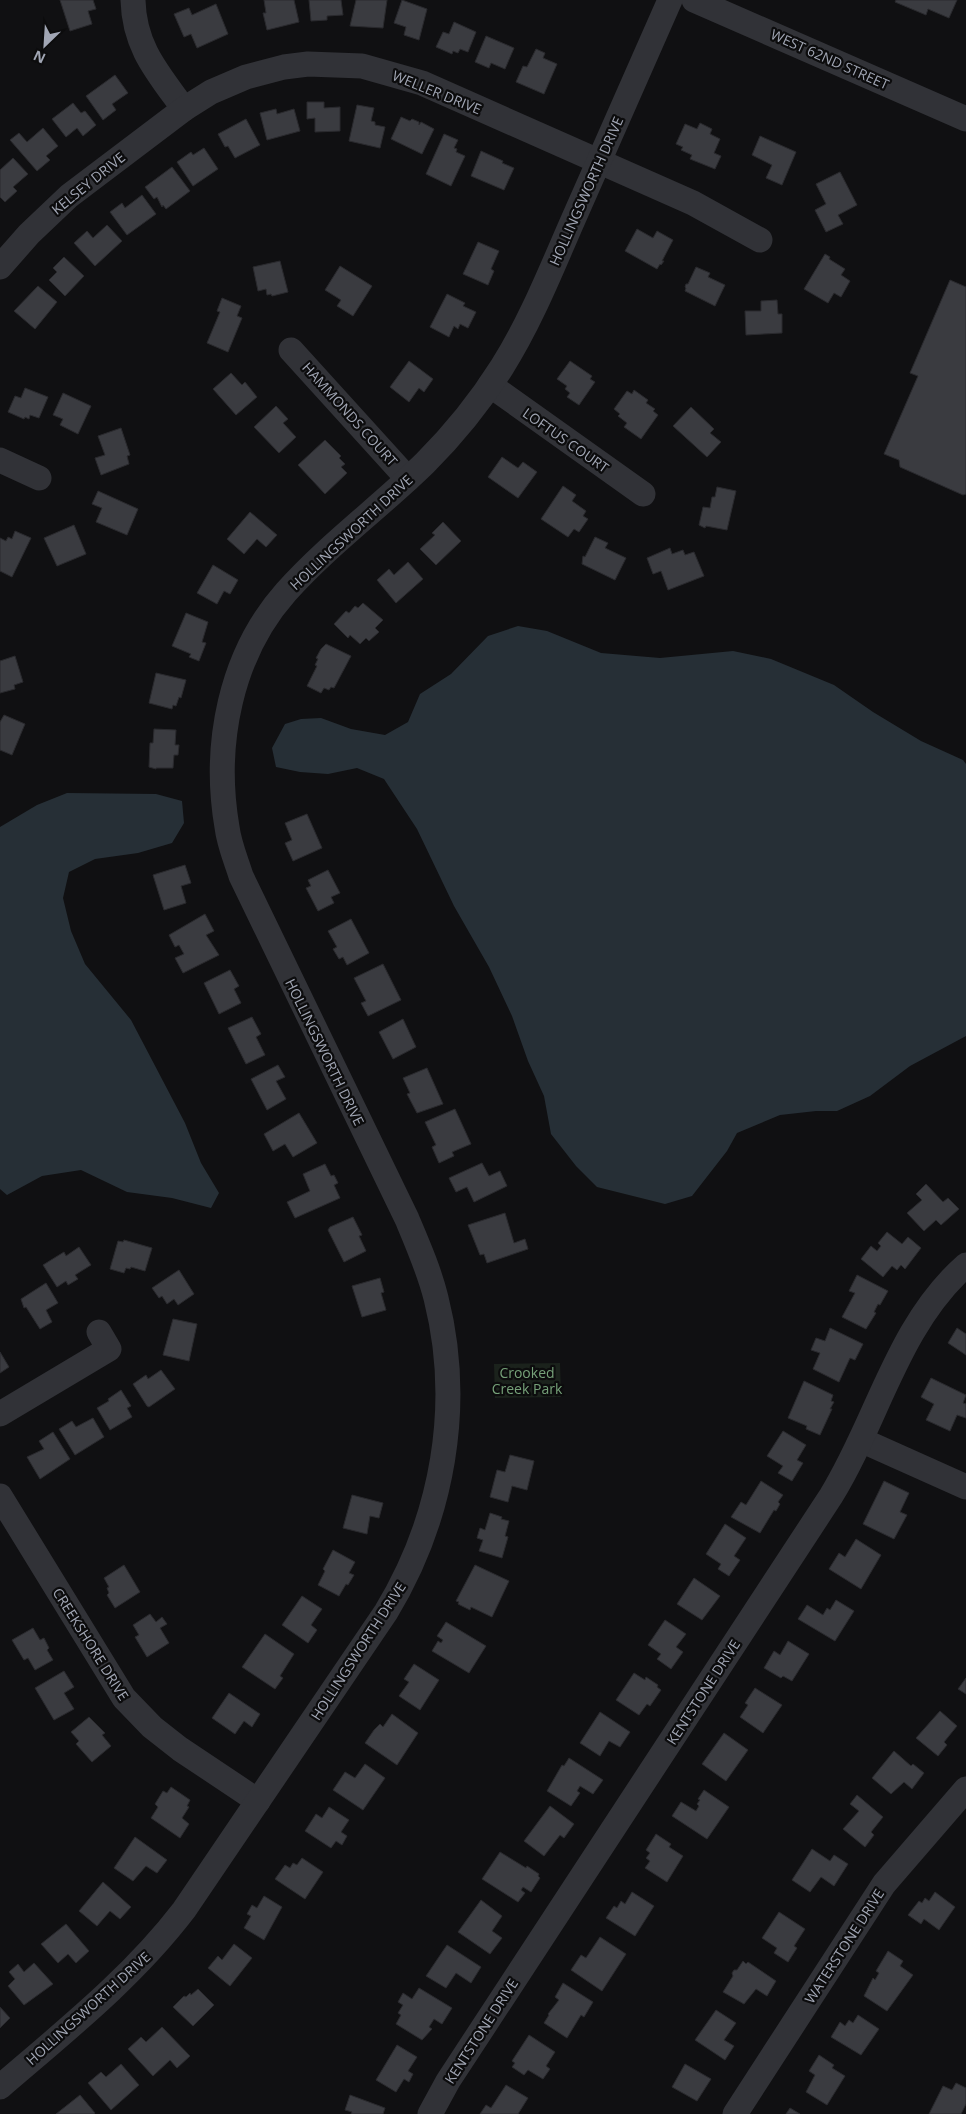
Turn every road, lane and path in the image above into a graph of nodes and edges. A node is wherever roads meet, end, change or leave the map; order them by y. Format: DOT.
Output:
graph roads {
  1 [pos="133,0"];
  2 [pos="670,0"];
  3 [pos="694,0"];
  4 [pos="184,109"];
  5 [pos="966,119"];
  6 [pos="599,161"];
  7 [pos="760,240"];
  8 [pos="0,267"];
  9 [pos="291,350"];
  10 [pos="490,385"];
  11 [pos="0,460"];
  12 [pos="39,478"];
  13 [pos="408,479"];
  14 [pos="643,494"];
  15 [pos="966,1265"];
  16 [pos="99,1332"];
  17 [pos="0,1414"];
  18 [pos="861,1440"];
  19 [pos="966,1487"];
  20 [pos="0,1496"];
  21 [pos="966,1789"];
  22 [pos="258,1802"];
  23 [pos="0,2087"];
  24 [pos="430,2114"];
  25 [pos="735,2114"];
  1 -- 4 [label="street"];
  2 -- 6 [label="street, HOLLINGSWORTH DRIVE"];
  3 -- 5 [label="street, WEST 62ND STREET"];
  4 -- 6 [label="street, WELLER DRIVE"];
  4 -- 8 [label="street, KELSEY DRIVE"];
  6 -- 7 [label="street, WELLER DRIVE"];
  6 -- 10 [label="street, HOLLINGSWORTH DRIVE"];
  9 -- 13 [label="street, HAMMONDS COURT"];
  10 -- 13 [label="street, HOLLINGSWORTH DRIVE"];
  10 -- 14 [label="street, LOFTUS COURT"];
  11 -- 12 [label="street"];
  13 -- 22 [label="street, HOLLINGSWORTH DRIVE"];
  15 -- 18 [label="street, KENTSTONE DRIVE"];
  16 -- 17 [label="street"];
  18 -- 19 [label="street"];
  18 -- 24 [label="street, KENTSTONE DRIVE"];
  20 -- 22 [label="street, CREEKSHORE DRIVE"];
  21 -- 25 [label="street, WATERSTONE DRIVE"];
  22 -- 23 [label="street, HOLLINGSWORTH DRIVE"];
}
